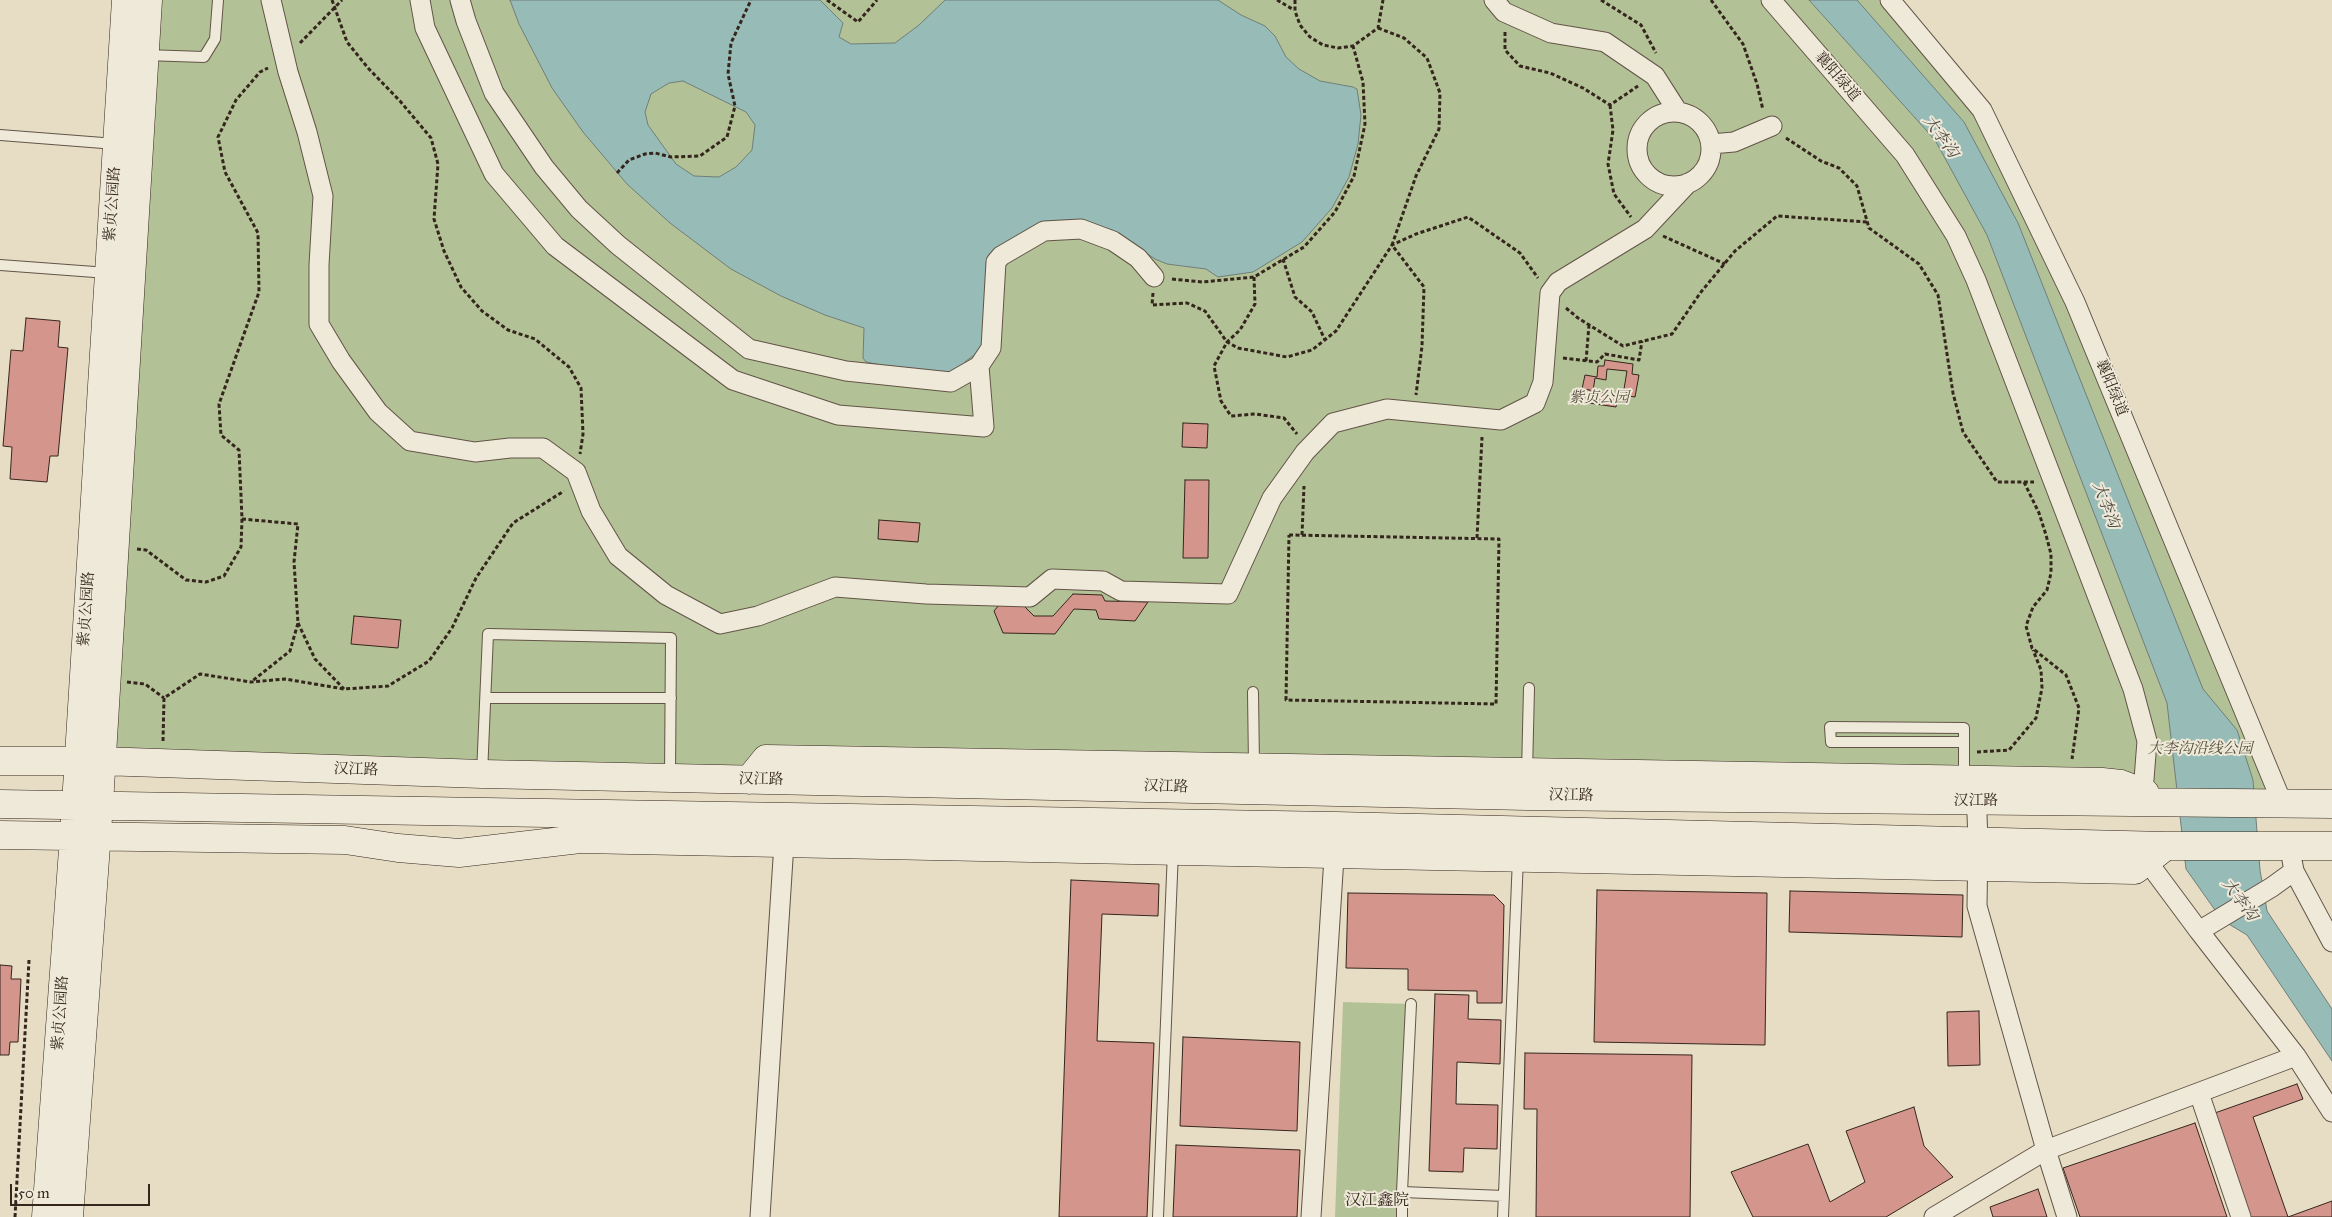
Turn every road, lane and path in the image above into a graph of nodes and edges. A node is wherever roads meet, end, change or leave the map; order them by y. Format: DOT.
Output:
graph roads {
  1 [pos="126,0"];
  2 [pos="148,0"];
  3 [pos="218,0"];
  4 [pos="271,0"];
  5 [pos="332,0"];
  6 [pos="342,0"];
  7 [pos="420,0"];
  8 [pos="460,0"];
  9 [pos="751,0"];
  10 [pos="827,0"];
  11 [pos="877,0"];
  12 [pos="1277,0"];
  13 [pos="1295,0"];
  14 [pos="1383,0"];
  15 [pos="1494,0"];
  16 [pos="1711,0"];
  17 [pos="1770,0"];
  18 [pos="1890,0"];
  19 [pos="334,7"];
  20 [pos="1295,10"];
  21 [pos="1378,28"];
  22 [pos="1353,46"];
  23 [pos="144,55"];
  24 [pos="285,60"];
  25 [pos="1610,104"];
  26 [pos="1678,112"];
  27 [pos="1772,126"];
  28 [pos="0,135"];
  29 [pos="117,144"];
  30 [pos="1711,144"];
  31 [pos="617,173"];
  32 [pos="1688,183"];
  33 [pos="1868,222"];
  34 [pos="1646,229"];
  35 [pos="1392,245"];
  36 [pos="1283,259"];
  37 [pos="1724,264"];
  38 [pos="0,265"];
  39 [pos="109,273"];
  40 [pos="1154,277"];
  41 [pos="1254,277"];
  42 [pos="1550,293"];
  43 [pos="1589,325"];
  44 [pos="1325,340"];
  45 [pos="1642,341"];
  46 [pos="1227,342"];
  47 [pos="1545,356"];
  48 [pos="1586,361"];
  49 [pos="979,366"];
  50 [pos="1414,412"];
  51 [pos="1483,418"];
  52 [pos="1305,452"];
  53 [pos="576,472"];
  54 [pos="2024,482"];
  55 [pos="2054,482"];
  56 [pos="242,519"];
  57 [pos="1302,535"];
  58 [pos="1477,538"];
  59 [pos="114,549"];
  60 [pos="298,623"];
  61 [pos="2032,648"];
  62 [pos="106,679"];
  63 [pos="251,682"];
  64 [pos="1529,688"];
  65 [pos="344,689"];
  66 [pos="1254,692"];
  67 [pos="164,698"];
  68 [pos="486,698"];
  69 [pos="671,698"];
  70 [pos="1964,742"];
  71 [pos="0,761"];
  72 [pos="89,761"];
  73 [pos="162,764"];
  74 [pos="482,774"];
  75 [pos="670,778"];
  76 [pos="1254,779"];
  77 [pos="2068,781"];
  78 [pos="1527,784"];
  79 [pos="1970,790"];
  80 [pos="2154,797"];
  81 [pos="0,804"];
  82 [pos="87,804"];
  83 [pos="2332,804"];
  84 [pos="2283,805"];
  85 [pos="1336,826"];
  86 [pos="0,835"];
  87 [pos="85,836"];
  88 [pos="784,843"];
  89 [pos="2332,846"];
  90 [pos="1173,851"];
  91 [pos="2156,853"];
  92 [pos="1334,854"];
  93 [pos="1978,855"];
  94 [pos="1518,858"];
  95 [pos="2291,859"];
  96 [pos="2199,931"];
  97 [pos="2332,942"];
  98 [pos="29,960"];
  99 [pos="1411,1004"];
  100 [pos="2296,1056"];
  101 [pos="2199,1093"];
  102 [pos="2332,1112"];
  103 [pos="2046,1150"];
  104 [pos="1402,1192"];
  105 [pos="1504,1196"];
  106 [pos="15,1217"];
  107 [pos="46,1217"];
  108 [pos="69,1217"];
  109 [pos="760,1217"];
  110 [pos="1158,1217"];
  111 [pos="1311,1217"];
  112 [pos="1402,1217"];
  113 [pos="1503,1217"];
  114 [pos="1934,1217"];
  115 [pos="2067,1217"];
  116 [pos="2241,1217"];
  1 -- 29 [label="main road, 紫贞公园路"];
  2 -- 23 [label="main road, 紫贞公园路"];
  3 -- 23 [label="lane"];
  4 -- 24 [label="street"];
  5 -- 19 [label="path"];
  6 -- 19 [label="path"];
  7 -- 49 [label="street"];
  8 -- 49 [label="street"];
  9 -- 31 [label="path"];
  10 -- 11 [label="path"];
  12 -- 20 [label="path"];
  13 -- 20 [label="path"];
  14 -- 21 [label="path"];
  15 -- 26 [label="street"];
  16 -- 27 [label="path"];
  17 -- 55 [label="street, 襄阳绿道"];
  18 -- 84 [label="street, 襄阳绿道"];
  19 -- 24 [label="path"];
  19 -- 53 [label="path"];
  20 -- 22 [label="path"];
  21 -- 22 [label="path"];
  21 -- 35 [label="path"];
  22 -- 36 [label="path"];
  23 -- 59 [label="main road, 紫贞公园路"];
  24 -- 53 [label="street"];
  24 -- 56 [label="path"];
  25 -- 34 [label="path"];
  26 -- 30 [label="street"];
  26 -- 32 [label="street"];
  27 -- 30 [label="street"];
  27 -- 33 [label="path"];
  28 -- 29 [label="lane"];
  29 -- 39 [label="main road, 紫贞公园路"];
  30 -- 32 [label="street"];
  32 -- 34 [label="street"];
  33 -- 37 [label="path"];
  33 -- 54 [label="path"];
  34 -- 37 [label="path"];
  34 -- 42 [label="street"];
  35 -- 42 [label="path"];
  35 -- 44 [label="path"];
  35 -- 50 [label="path"];
  36 -- 41 [label="path"];
  36 -- 44 [label="path"];
  37 -- 45 [label="path"];
  38 -- 39 [label="lane"];
  39 -- 72 [label="main road, 紫贞公园路"];
  40 -- 41 [label="path"];
  40 -- 46 [label="path"];
  40 -- 49 [label="street"];
  41 -- 46 [label="path"];
  42 -- 43 [label="path"];
  42 -- 47 [label="street"];
  43 -- 45 [label="path"];
  43 -- 48 [label="path"];
  44 -- 46 [label="path"];
  45 -- 48 [label="path"];
  46 -- 52 [label="path"];
  47 -- 48 [label="path"];
  47 -- 51 [label="street"];
  50 -- 51 [label="street"];
  50 -- 52 [label="street"];
  51 -- 58 [label="path"];
  52 -- 53 [label="street"];
  52 -- 57 [label="path"];
  53 -- 65 [label="path"];
  54 -- 55 [label="path"];
  54 -- 61 [label="path"];
  55 -- 80 [label="street, 襄阳绿道"];
  56 -- 59 [label="path"];
  56 -- 60 [label="path"];
  57 -- 58 [label="path"];
  57 -- 58 [label="path"];
  59 -- 62 [label="main road, 紫贞公园路"];
  60 -- 63 [label="path"];
  60 -- 65 [label="path"];
  61 -- 77 [label="path"];
  61 -- 79 [label="path"];
  62 -- 67 [label="path"];
  62 -- 72 [label="main road, 紫贞公园路"];
  63 -- 65 [label="path"];
  63 -- 67 [label="path"];
  64 -- 78 [label="lane"];
  66 -- 76 [label="lane"];
  67 -- 73 [label="path"];
  68 -- 69 [label="lane"];
  68 -- 69 [label="lane"];
  68 -- 74 [label="lane"];
  69 -- 75 [label="lane"];
  70 -- 70 [label="lane"];
  70 -- 79 [label="lane"];
  71 -- 72 [label="main road, 汉江路"];
  72 -- 73 [label="main road, 汉江路"];
  72 -- 82 [label="main road, 紫贞公园路"];
  73 -- 74 [label="main road, 汉江路"];
  74 -- 75 [label="main road, 汉江路"];
  75 -- 76 [label="main road, 汉江路"];
  76 -- 78 [label="main road, 汉江路"];
  77 -- 79 [label="main road"];
  77 -- 80 [label="main road"];
  78 -- 79 [label="main road, 汉江路"];
  79 -- 80 [label="main road, 汉江路"];
  79 -- 93 [label="street"];
  80 -- 84 [label="main road, 汉江路"];
  81 -- 82 [label="main road"];
  82 -- 85 [label="main road"];
  82 -- 87 [label="main road, 紫贞公园路"];
  83 -- 84 [label="main road, 汉江路"];
  85 -- 92 [label="street"];
  85 -- 93 [label="main road"];
  86 -- 87 [label="main road"];
  87 -- 88 [label="main road"];
  87 -- 107 [label="main road, 紫贞公园路"];
  87 -- 108 [label="main road, 紫贞公园路"];
  88 -- 90 [label="main road"];
  88 -- 109 [label="street"];
  89 -- 95 [label="main road"];
  90 -- 92 [label="main road"];
  90 -- 110 [label="lane"];
  91 -- 93 [label="main road"];
  91 -- 95 [label="main road"];
  91 -- 96 [label="street"];
  92 -- 94 [label="main road"];
  92 -- 111 [label="street"];
  93 -- 94 [label="main road"];
  93 -- 103 [label="street"];
  94 -- 105 [label="lane"];
  95 -- 96 [label="street"];
  95 -- 97 [label="street"];
  96 -- 100 [label="street"];
  98 -- 106 [label="path"];
  99 -- 104 [label="lane"];
  100 -- 101 [label="street"];
  100 -- 102 [label="street"];
  101 -- 103 [label="street"];
  101 -- 116 [label="street"];
  103 -- 114 [label="street"];
  103 -- 115 [label="street"];
  104 -- 105 [label="lane"];
  104 -- 112 [label="lane"];
  105 -- 113 [label="lane"];
}
